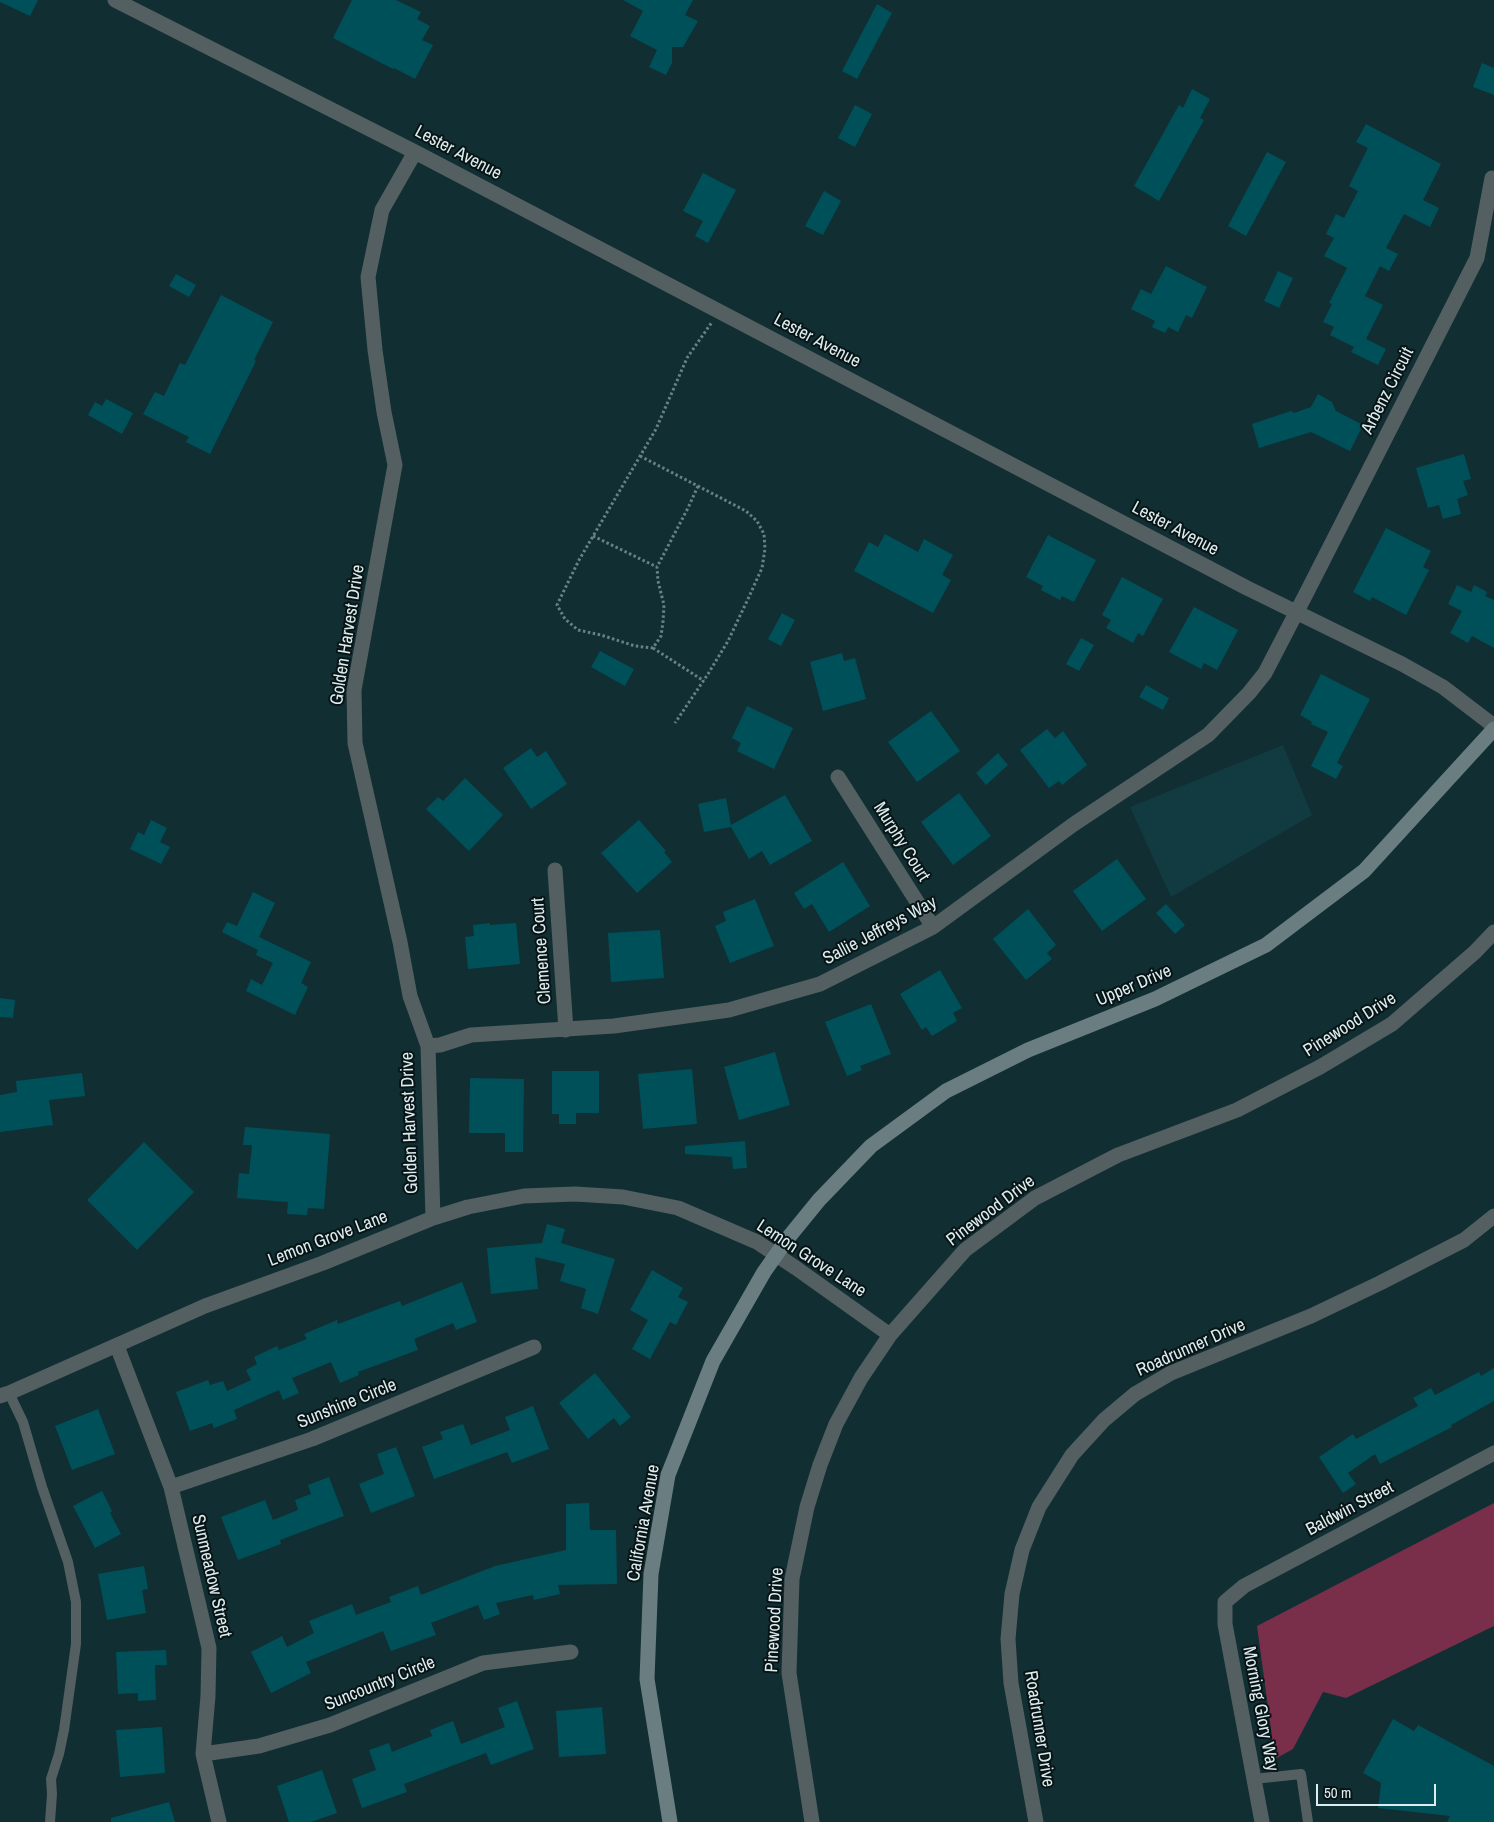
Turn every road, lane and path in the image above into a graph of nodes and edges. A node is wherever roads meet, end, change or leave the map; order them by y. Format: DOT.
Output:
graph roads {
  1 [pos="115,0"];
  2 [pos="133,4"];
  3 [pos="416,152"];
  4 [pos="1492,178"];
  5 [pos="720,312"];
  6 [pos="640,456"];
  7 [pos="698,486"];
  8 [pos="593,536"];
  9 [pos="657,566"];
  10 [pos="1297,613"];
  11 [pos="653,648"];
  12 [pos="704,681"];
  13 [pos="675,723"];
  14 [pos="1494,728"];
  15 [pos="838,777"];
  16 [pos="555,870"];
  17 [pos="933,927"];
  18 [pos="1494,932"];
  19 [pos="566,1030"];
  20 [pos="428,1046"];
  21 [pos="1494,1216"];
  22 [pos="433,1218"];
  23 [pos="776,1254"];
  24 [pos="890,1335"];
  25 [pos="117,1346"];
  26 [pos="534,1347"];
  27 [pos="5,1395"];
  28 [pos="1494,1453"];
  29 [pos="171,1487"];
  30 [pos="1226,1602"];
  31 [pos="571,1652"];
  32 [pos="203,1754"];
  33 [pos="1254,1779"];
  34 [pos="50,1822"];
  35 [pos="219,1822"];
  36 [pos="670,1822"];
  37 [pos="812,1822"];
  38 [pos="1036,1822"];
  39 [pos="1262,1822"];
  40 [pos="1308,1822"];
  1 -- 2 [label="street, Lester Avenue"];
  2 -- 3 [label="street, Lester Avenue"];
  3 -- 5 [label="street, Lester Avenue"];
  3 -- 20 [label="street, Golden Harvest Drive"];
  4 -- 10 [label="street, Arbenz Circuit"];
  5 -- 6 [label="path"];
  5 -- 10 [label="street, Lester Avenue"];
  6 -- 7 [label="path"];
  6 -- 8 [label="path"];
  7 -- 9 [label="path"];
  7 -- 12 [label="path"];
  8 -- 9 [label="path"];
  8 -- 11 [label="path"];
  9 -- 11 [label="path"];
  10 -- 14 [label="street, Lester Avenue"];
  10 -- 17 [label="street, Sallie Jeffreys Way"];
  11 -- 12 [label="path"];
  12 -- 13 [label="path"];
  14 -- 23 [label="main road, Upper Drive"];
  15 -- 17 [label="street, Murphy Court"];
  16 -- 19 [label="street, Clemence Court"];
  17 -- 19 [label="street, Sallie Jeffreys Way"];
  18 -- 24 [label="street, Pinewood Drive"];
  19 -- 20 [label="street, Sallie Jeffreys Way"];
  20 -- 22 [label="street, Golden Harvest Drive"];
  21 -- 38 [label="street, Roadrunner Drive"];
  22 -- 23 [label="street, Lemon Grove Lane"];
  22 -- 25 [label="street, Lemon Grove Lane"];
  23 -- 24 [label="street, Lemon Grove Lane"];
  23 -- 36 [label="main road, California Avenue"];
  24 -- 37 [label="street, Pinewood Drive"];
  25 -- 27 [label="street, Lemon Grove Lane"];
  25 -- 29 [label="street, Sunmeadow Street"];
  26 -- 29 [label="street, Sunshine Circle"];
  27 -- 34 [label="lane"];
  28 -- 30 [label="street, Baldwin Street"];
  29 -- 32 [label="street, Sunmeadow Street"];
  30 -- 33 [label="street, Morning Glory Way"];
  31 -- 32 [label="street, Suncountry Circle"];
  32 -- 35 [label="street, Sunmeadow Street"];
  33 -- 39 [label="street, Morning Glory Way"];
  33 -- 40 [label="lane"];
}
